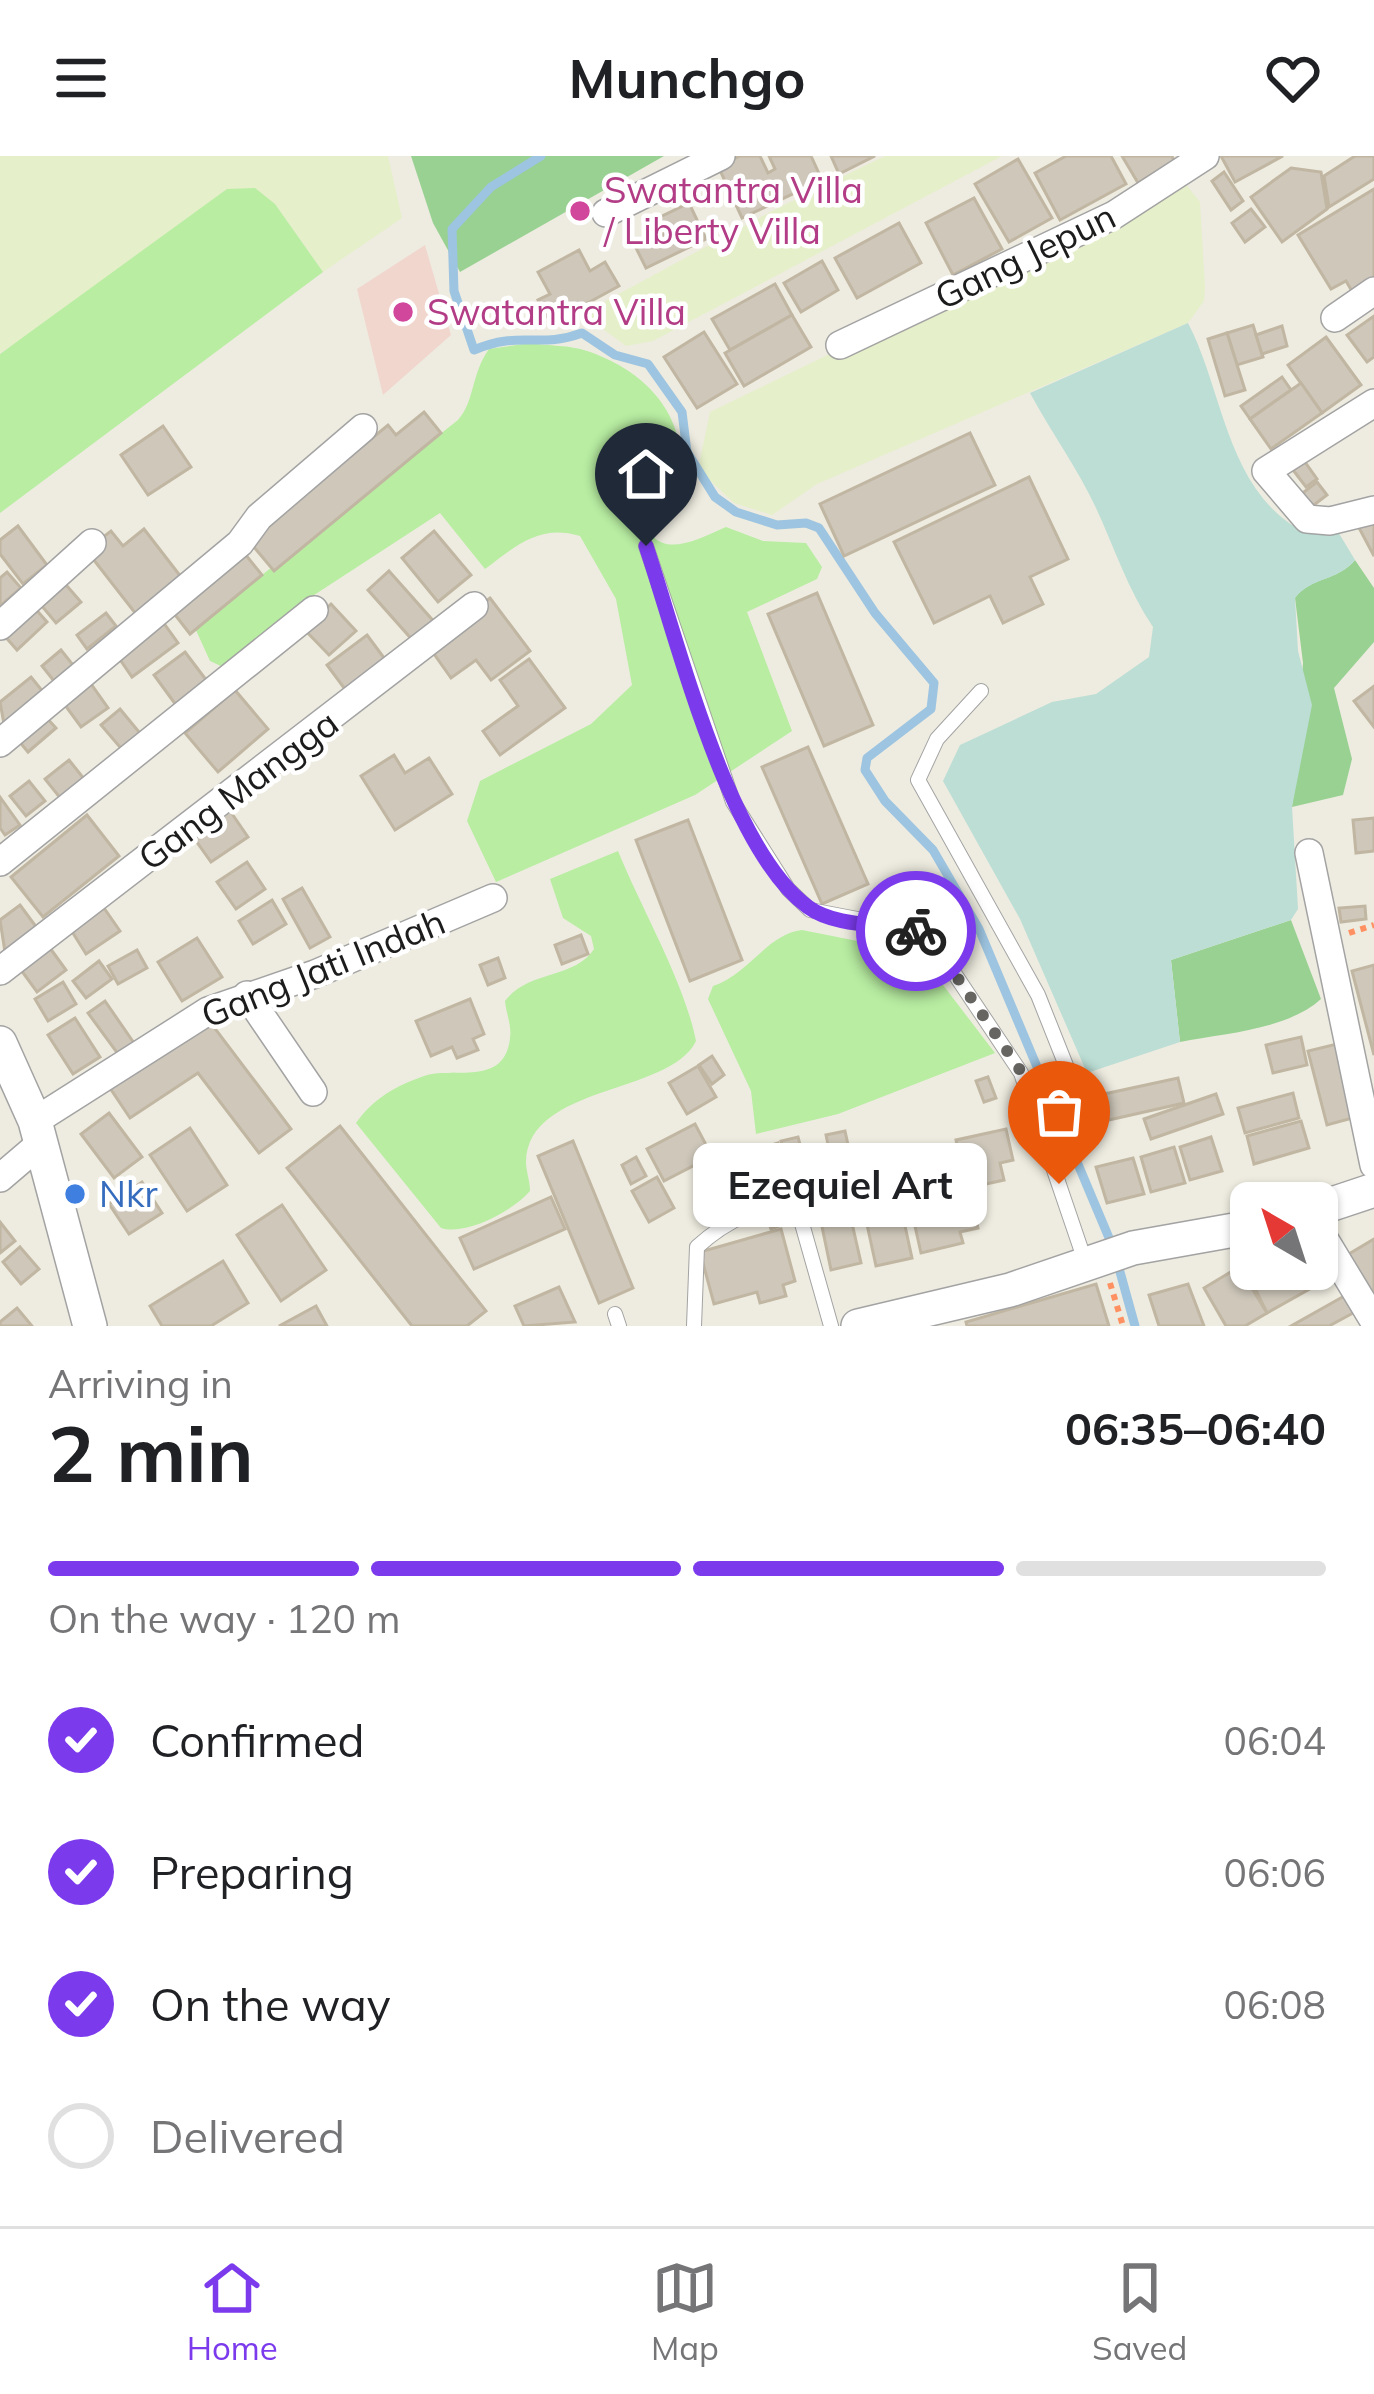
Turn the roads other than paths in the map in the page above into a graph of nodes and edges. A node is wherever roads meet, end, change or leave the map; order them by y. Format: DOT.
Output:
graph roads {
  1 [pos="722,156"];
  2 [pos="1204,156"];
  3 [pos="606,213"];
  4 [pos="1374,291"];
  5 [pos="1335,317"];
  6 [pos="840,345"];
  7 [pos="1374,403"];
  8 [pos="363,428"];
  9 [pos="1374,510"];
  10 [pos="92,543"];
  11 [pos="646,546"];
  12 [pos="474,606"];
  13 [pos="314,610"];
  14 [pos="0,626"];
  15 [pos="981,691"];
  16 [pos="0,743"];
  17 [pos="1309,853"];
  18 [pos="0,862"];
  19 [pos="493,898"];
  20 [pos="0,970"];
  21 [pos="247,995"];
  22 [pos="0,1043"];
  23 [pos="313,1092"];
  24 [pos="1032,1094"];
  25 [pos="38,1132"];
  26 [pos="1374,1165"];
  27 [pos="0,1178"];
  28 [pos="1374,1190"];
  29 [pos="1338,1202"];
  30 [pos="1230,1231"];
  31 [pos="1107,1256"];
  32 [pos="1338,1262"];
  33 [pos="1374,1322"];
  34 [pos="90,1326"];
  35 [pos="694,1326"];
  36 [pos="831,1326"];
  37 [pos="858,1326"];
  1 -- 3 [label="street"];
  2 -- 6 [label="street, Gang Jepun"];
  4 -- 5 [label="street"];
  7 -- 9 [label="street"];
  8 -- 16 [label="street"];
  10 -- 14 [label="street"];
  11 -- 24 [label="lane"];
  12 -- 20 [label="street, Gang Mangga"];
  13 -- 18 [label="street"];
  15 -- 24 [label="lane"];
  17 -- 26 [label="street"];
  19 -- 21 [label="street, Gang Jati Indah"];
  21 -- 23 [label="street"];
  21 -- 25 [label="street, Gang Jati Indah"];
  22 -- 25 [label="street"];
  24 -- 31 [label="lane"];
  25 -- 27 [label="street, Gang Jati Indah"];
  25 -- 34 [label="street"];
  28 -- 29 [label="street"];
  30 -- 31 [label="street"];
  31 -- 37 [label="street"];
  32 -- 33 [label="street"];
  35 -- 36 [label="lane"];
}
